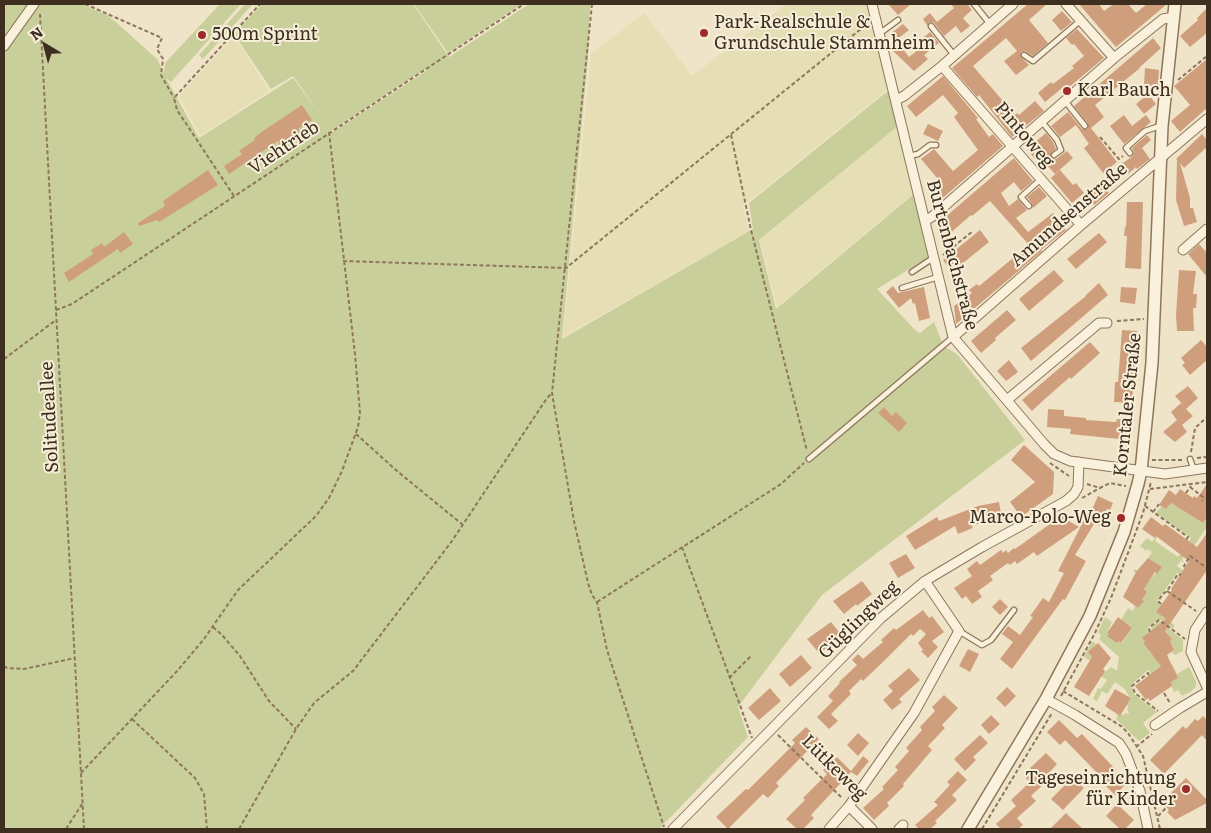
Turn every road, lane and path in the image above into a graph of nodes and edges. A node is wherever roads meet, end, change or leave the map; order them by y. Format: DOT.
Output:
graph roads {
  1 [pos="34,4"];
  2 [pos="85,4"];
  3 [pos="260,4"];
  4 [pos="524,4"];
  5 [pos="592,4"];
  6 [pos="872,4"];
  7 [pos="974,4"];
  8 [pos="1013,4"];
  9 [pos="1066,4"];
  10 [pos="1175,4"];
  11 [pos="40,14"];
  12 [pos="1174,17"];
  13 [pos="876,20"];
  14 [pos="898,20"];
  15 [pos="1081,20"];
  16 [pos="990,24"];
  17 [pos="931,26"];
  18 [pos="879,34"];
  19 [pos="4,46"];
  20 [pos="954,55"];
  21 [pos="1024,55"];
  22 [pos="1207,56"];
  23 [pos="1114,58"];
  24 [pos="942,66"];
  25 [pos="1166,91"];
  26 [pos="174,98"];
  27 [pos="896,100"];
  28 [pos="1065,101"];
  29 [pos="1207,119"];
  30 [pos="1042,122"];
  31 [pos="1085,126"];
  32 [pos="1162,126"];
  33 [pos="330,132"];
  34 [pos="731,135"];
  35 [pos="1100,137"];
  36 [pos="936,145"];
  37 [pos="1013,147"];
  38 [pos="1129,152"];
  39 [pos="1054,155"];
  40 [pos="909,156"];
  41 [pos="1160,159"];
  42 [pos="1041,179"];
  43 [pos="234,196"];
  44 [pos="1029,206"];
  45 [pos="925,221"];
  46 [pos="1081,225"];
  47 [pos="973,230"];
  48 [pos="1207,231"];
  49 [pos="1183,250"];
  50 [pos="934,258"];
  51 [pos="343,261"];
  52 [pos="566,268"];
  53 [pos="912,272"];
  54 [pos="939,277"];
  55 [pos="902,288"];
  56 [pos="56,310"];
  57 [pos="56,320"];
  58 [pos="1154,320"];
  59 [pos="1107,323"];
  60 [pos="953,337"];
  61 [pos="4,359"];
  62 [pos="552,393"];
  63 [pos="1007,400"];
  64 [pos="1207,417"];
  65 [pos="356,434"];
  66 [pos="1207,457"];
  67 [pos="1142,458"];
  68 [pos="809,459"];
  69 [pos="1190,459"];
  70 [pos="1079,462"];
  71 [pos="1207,468"];
  72 [pos="1194,470"];
  73 [pos="1141,471"];
  74 [pos="1207,482"];
  75 [pos="1190,487"];
  76 [pos="1137,489"];
  77 [pos="1187,493"];
  78 [pos="1198,493"];
  79 [pos="1196,497"];
  80 [pos="1202,501"];
  81 [pos="1159,504"];
  82 [pos="1145,506"];
  83 [pos="1153,512"];
  84 [pos="462,525"];
  85 [pos="1186,540"];
  86 [pos="682,547"];
  87 [pos="1185,567"];
  88 [pos="1207,568"];
  89 [pos="1181,575"];
  90 [pos="925,581"];
  91 [pos="1167,591"];
  92 [pos="597,602"];
  93 [pos="1161,604"];
  94 [pos="1192,608"];
  95 [pos="1014,610"];
  96 [pos="1207,612"];
  97 [pos="212,626"];
  98 [pos="959,631"];
  99 [pos="1150,632"];
  100 [pos="1185,639"];
  101 [pos="752,655"];
  102 [pos="75,658"];
  103 [pos="4,666"];
  104 [pos="1149,675"];
  105 [pos="729,678"];
  106 [pos="1207,687"];
  107 [pos="1207,692"];
  108 [pos="1164,693"];
  109 [pos="1046,699"];
  110 [pos="1173,706"];
  111 [pos="1160,712"];
  112 [pos="132,719"];
  113 [pos="1155,725"];
  114 [pos="296,729"];
  115 [pos="772,730"];
  116 [pos="755,746"];
  117 [pos="1126,754"];
  118 [pos="81,773"];
  119 [pos="83,803"];
  120 [pos="849,806"];
  121 [pos="1167,807"];
  122 [pos="1158,816"];
  123 [pos="66,829"];
  124 [pos="84,829"];
  125 [pos="207,829"];
  126 [pos="239,829"];
  127 [pos="665,829"];
  128 [pos="673,829"];
  129 [pos="829,829"];
  130 [pos="872,829"];
  131 [pos="968,829"];
  132 [pos="1148,829"];
  1 -- 19 [label="street"];
  2 -- 26 [label="path"];
  3 -- 26 [label="path"];
  4 -- 33 [label="path, Viehtrieb"];
  5 -- 52 [label="path"];
  6 -- 13 [label="street, Burtenbachstraße"];
  7 -- 16 [label="lane"];
  8 -- 16 [label="street"];
  9 -- 15 [label="street"];
  10 -- 12 [label="street, Korntaler Straße"];
  11 -- 56 [label="path, Solitudeallee"];
  12 -- 23 [label="street"];
  12 -- 25 [label="street, Korntaler Straße"];
  13 -- 18 [label="street, Burtenbachstraße"];
  13 -- 34 [label="path"];
  14 -- 18 [label="lane"];
  15 -- 21 [label="lane"];
  15 -- 23 [label="street"];
  16 -- 20 [label="street"];
  17 -- 20 [label="lane"];
  18 -- 27 [label="street, Burtenbachstraße"];
  20 -- 24 [label="street"];
  22 -- 25 [label="path"];
  23 -- 28 [label="street"];
  24 -- 27 [label="street"];
  24 -- 37 [label="street, Pintoweg"];
  25 -- 32 [label="street, Korntaler Straße"];
  26 -- 43 [label="path"];
  27 -- 40 [label="street, Burtenbachstraße"];
  28 -- 30 [label="street"];
  28 -- 31 [label="lane"];
  29 -- 41 [label="street, Amundsenstraße"];
  30 -- 37 [label="street"];
  30 -- 39 [label="lane"];
  32 -- 38 [label="lane"];
  32 -- 41 [label="street, Korntaler Straße"];
  33 -- 43 [label="path, Viehtrieb"];
  33 -- 51 [label="path"];
  34 -- 52 [label="path"];
  34 -- 68 [label="path"];
  35 -- 38 [label="path"];
  36 -- 40 [label="lane"];
  37 -- 42 [label="street, Pintoweg"];
  37 -- 45 [label="street"];
  40 -- 45 [label="street, Burtenbachstraße"];
  41 -- 46 [label="street, Amundsenstraße"];
  41 -- 58 [label="street, Korntaler Straße"];
  42 -- 44 [label="lane"];
  42 -- 46 [label="street, Pintoweg"];
  43 -- 56 [label="path, Viehtrieb"];
  45 -- 50 [label="street, Burtenbachstraße"];
  46 -- 60 [label="street, Amundsenstraße"];
  47 -- 50 [label="path"];
  48 -- 49 [label="street"];
  50 -- 53 [label="lane"];
  50 -- 54 [label="street, Burtenbachstraße"];
  51 -- 52 [label="path"];
  51 -- 65 [label="path"];
  52 -- 62 [label="path"];
  54 -- 55 [label="lane"];
  54 -- 60 [label="street, Burtenbachstraße"];
  56 -- 57 [label="path, Solitudeallee"];
  57 -- 61 [label="path"];
  57 -- 102 [label="path, Solitudeallee"];
  58 -- 59 [label="path"];
  58 -- 67 [label="street, Korntaler Straße"];
  59 -- 63 [label="street"];
  60 -- 63 [label="street, Burtenbachstraße"];
  60 -- 68 [label="lane"];
  62 -- 84 [label="path"];
  62 -- 92 [label="path"];
  63 -- 70 [label="street, Burtenbachstraße"];
  64 -- 69 [label="path"];
  65 -- 84 [label="path"];
  65 -- 97 [label="path"];
  66 -- 69 [label="path"];
  67 -- 69 [label="path"];
  67 -- 73 [label="street, Korntaler Straße"];
  68 -- 86 [label="path"];
  69 -- 72 [label="lane"];
  70 -- 73 [label="street, Burtenbachstraße"];
  70 -- 90 [label="street, Güglingweg"];
  71 -- 72 [label="street"];
  72 -- 73 [label="street"];
  73 -- 76 [label="street, Korntaler Straße"];
  74 -- 75 [label="path"];
  75 -- 76 [label="path"];
  75 -- 77 [label="path"];
  75 -- 78 [label="path"];
  76 -- 109 [label="street, Korntaler Straße"];
  78 -- 79 [label="path"];
  78 -- 80 [label="path"];
  81 -- 83 [label="path"];
  82 -- 83 [label="path"];
  83 -- 85 [label="path"];
  84 -- 114 [label="path"];
  86 -- 92 [label="path"];
  86 -- 105 [label="path"];
  87 -- 88 [label="path"];
  89 -- 91 [label="path"];
  90 -- 98 [label="street"];
  90 -- 115 [label="street, Güglingweg"];
  91 -- 93 [label="path"];
  91 -- 94 [label="path"];
  92 -- 127 [label="path"];
  95 -- 98 [label="lane"];
  96 -- 106 [label="street"];
  97 -- 112 [label="path"];
  97 -- 114 [label="path"];
  98 -- 120 [label="street"];
  99 -- 100 [label="path"];
  101 -- 105 [label="path"];
  102 -- 103 [label="path"];
  102 -- 118 [label="path, Solitudeallee"];
  104 -- 111 [label="path"];
  105 -- 116 [label="path"];
  107 -- 110 [label="street"];
  108 -- 110 [label="path"];
  109 -- 117 [label="street"];
  109 -- 131 [label="street, Korntaler Straße"];
  110 -- 113 [label="street"];
  112 -- 118 [label="path"];
  112 -- 125 [label="path"];
  113 -- 117 [label="path"];
  114 -- 126 [label="path"];
  115 -- 116 [label="street, Güglingweg"];
  115 -- 120 [label="path, Lütkeweg"];
  116 -- 128 [label="street, Güglingweg"];
  117 -- 132 [label="street"];
  118 -- 119 [label="path, Solitudeallee"];
  119 -- 123 [label="path"];
  119 -- 124 [label="path, Solitudeallee"];
  120 -- 129 [label="street"];
  120 -- 130 [label="street, Lütkeweg"];
  121 -- 122 [label="path"];
}
